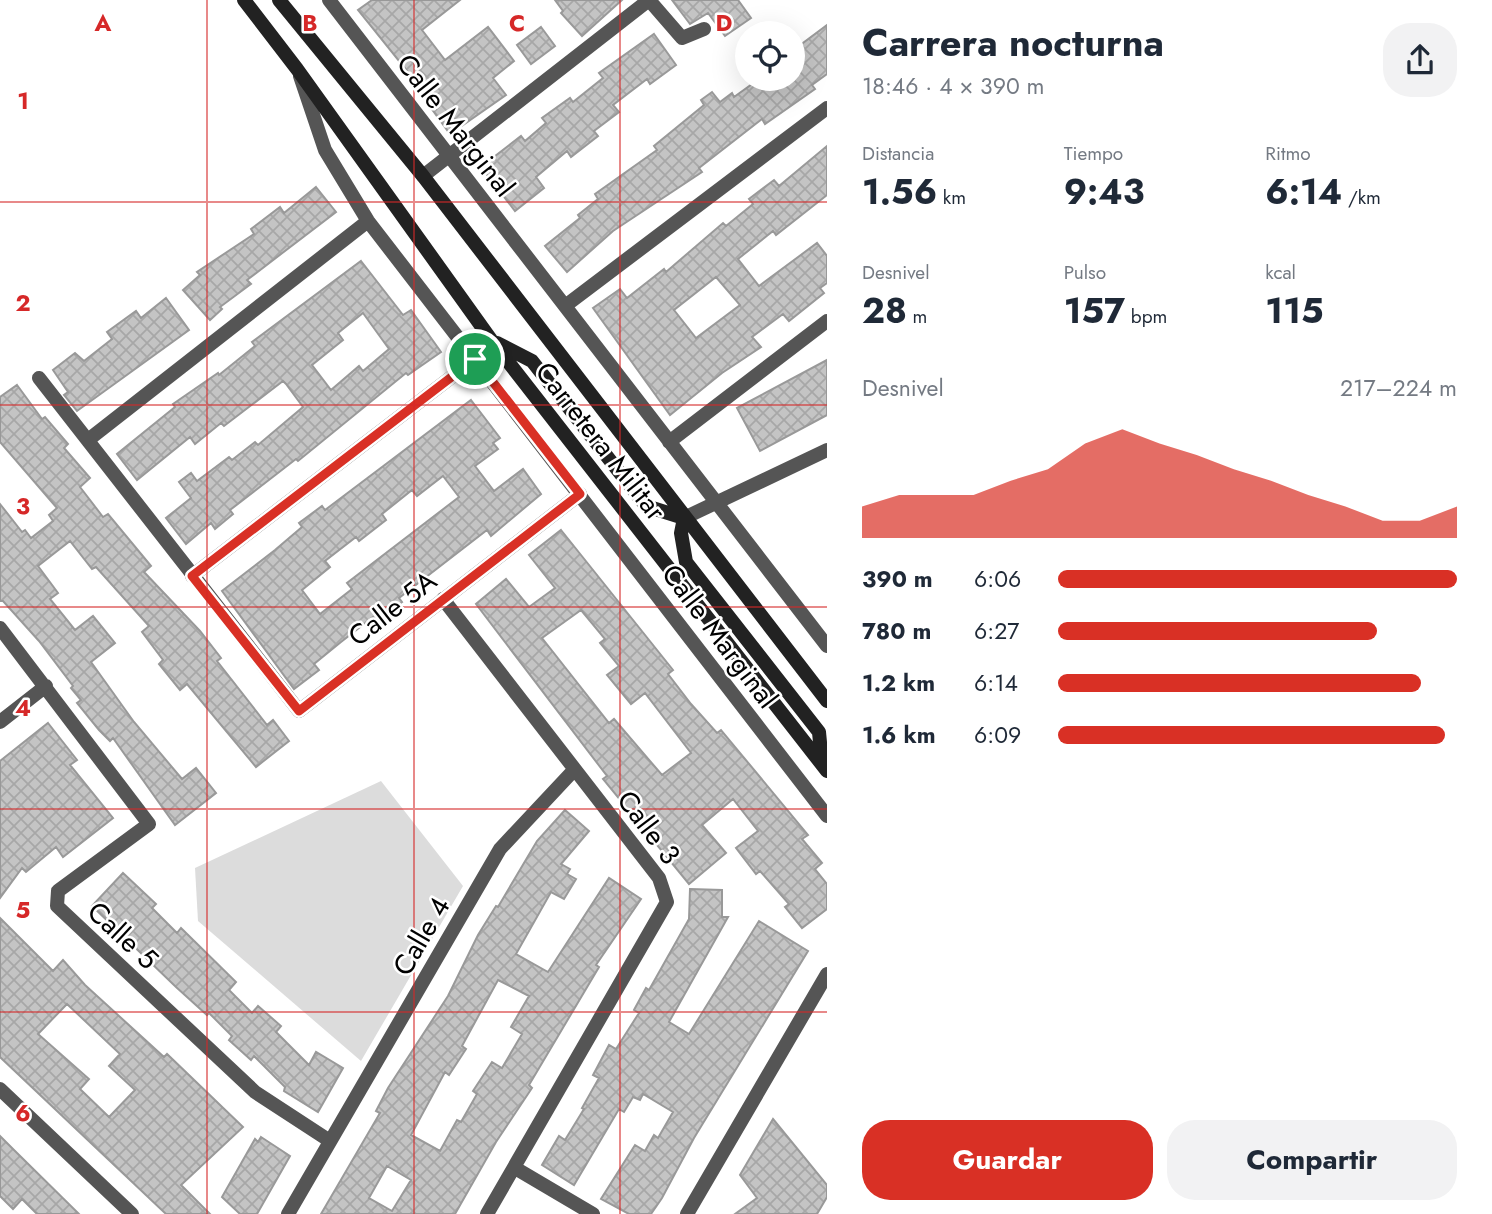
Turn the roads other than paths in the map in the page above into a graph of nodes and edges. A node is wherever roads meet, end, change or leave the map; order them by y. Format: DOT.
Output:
graph roads {
  1 [pos="244,0"];
  2 [pos="279,0"];
  3 [pos="649,0"];
  4 [pos="334,2"];
  5 [pos="704,29"];
  6 [pos="297,69"];
  7 [pos="827,108"];
  8 [pos="448,156"];
  9 [pos="423,176"];
  10 [pos="368,221"];
  11 [pos="565,306"];
  12 [pos="827,321"];
  13 [pos="492,341"];
  14 [pos="475,359"];
  15 [pos="38,378"];
  16 [pos="88,440"];
  17 [pos="669,442"];
  18 [pos="827,450"];
  19 [pos="580,494"];
  20 [pos="715,501"];
  21 [pos="684,518"];
  22 [pos="192,576"];
  23 [pos="443,599"];
  24 [pos="0,628"];
  25 [pos="827,646"];
  26 [pos="46,686"];
  27 [pos="827,701"];
  28 [pos="0,722"];
  29 [pos="825,768"];
  30 [pos="574,770"];
  31 [pos="827,816"];
  32 [pos="827,974"];
  33 [pos="0,1089"];
  34 [pos="330,1141"];
  35 [pos="515,1168"];
  36 [pos="132,1214"];
  37 [pos="288,1214"];
  38 [pos="487,1214"];
  39 [pos="593,1214"];
  40 [pos="687,1214"];
  1 -- 6 [label="main road, Carretera Militar"];
  2 -- 9 [label="main road, Carretera Militar"];
  3 -- 5 [label="street"];
  3 -- 8 [label="street"];
  4 -- 8 [label="street, Calle Marginal"];
  6 -- 10 [label="street, Calle Marginal"];
  6 -- 13 [label="main road, Carretera Militar"];
  7 -- 11 [label="street"];
  8 -- 9 [label="street"];
  8 -- 11 [label="street, Calle Marginal"];
  9 -- 21 [label="main road, Carretera Militar"];
  10 -- 14 [label="street, Calle Marginal"];
  10 -- 16 [label="street"];
  11 -- 17 [label="street, Calle Marginal"];
  12 -- 17 [label="street"];
  13 -- 21 [label="main road"];
  13 -- 29 [label="main road, Carretera Militar"];
  14 -- 19 [label="street, Calle Marginal"];
  14 -- 22 [label="street"];
  15 -- 16 [label="street"];
  16 -- 22 [label="street"];
  17 -- 20 [label="street, Calle Marginal"];
  18 -- 20 [label="street"];
  19 -- 23 [label="street, Calle 5A"];
  19 -- 31 [label="street, Calle Marginal"];
  20 -- 21 [label="street"];
  20 -- 25 [label="street, Calle Marginal"];
  21 -- 27 [label="main road, Carretera Militar"];
  21 -- 29 [label="main road"];
  22 -- 23 [label="street, Calle 5A"];
  23 -- 30 [label="street, Calle 3"];
  24 -- 26 [label="street"];
  26 -- 28 [label="street"];
  26 -- 34 [label="street, Calle 5"];
  30 -- 34 [label="street, Calle 4"];
  30 -- 35 [label="street, Calle 3"];
  32 -- 40 [label="street"];
  33 -- 36 [label="street"];
  34 -- 37 [label="street, Calle 4"];
  35 -- 38 [label="street, Calle 3"];
  35 -- 39 [label="street"];
}
